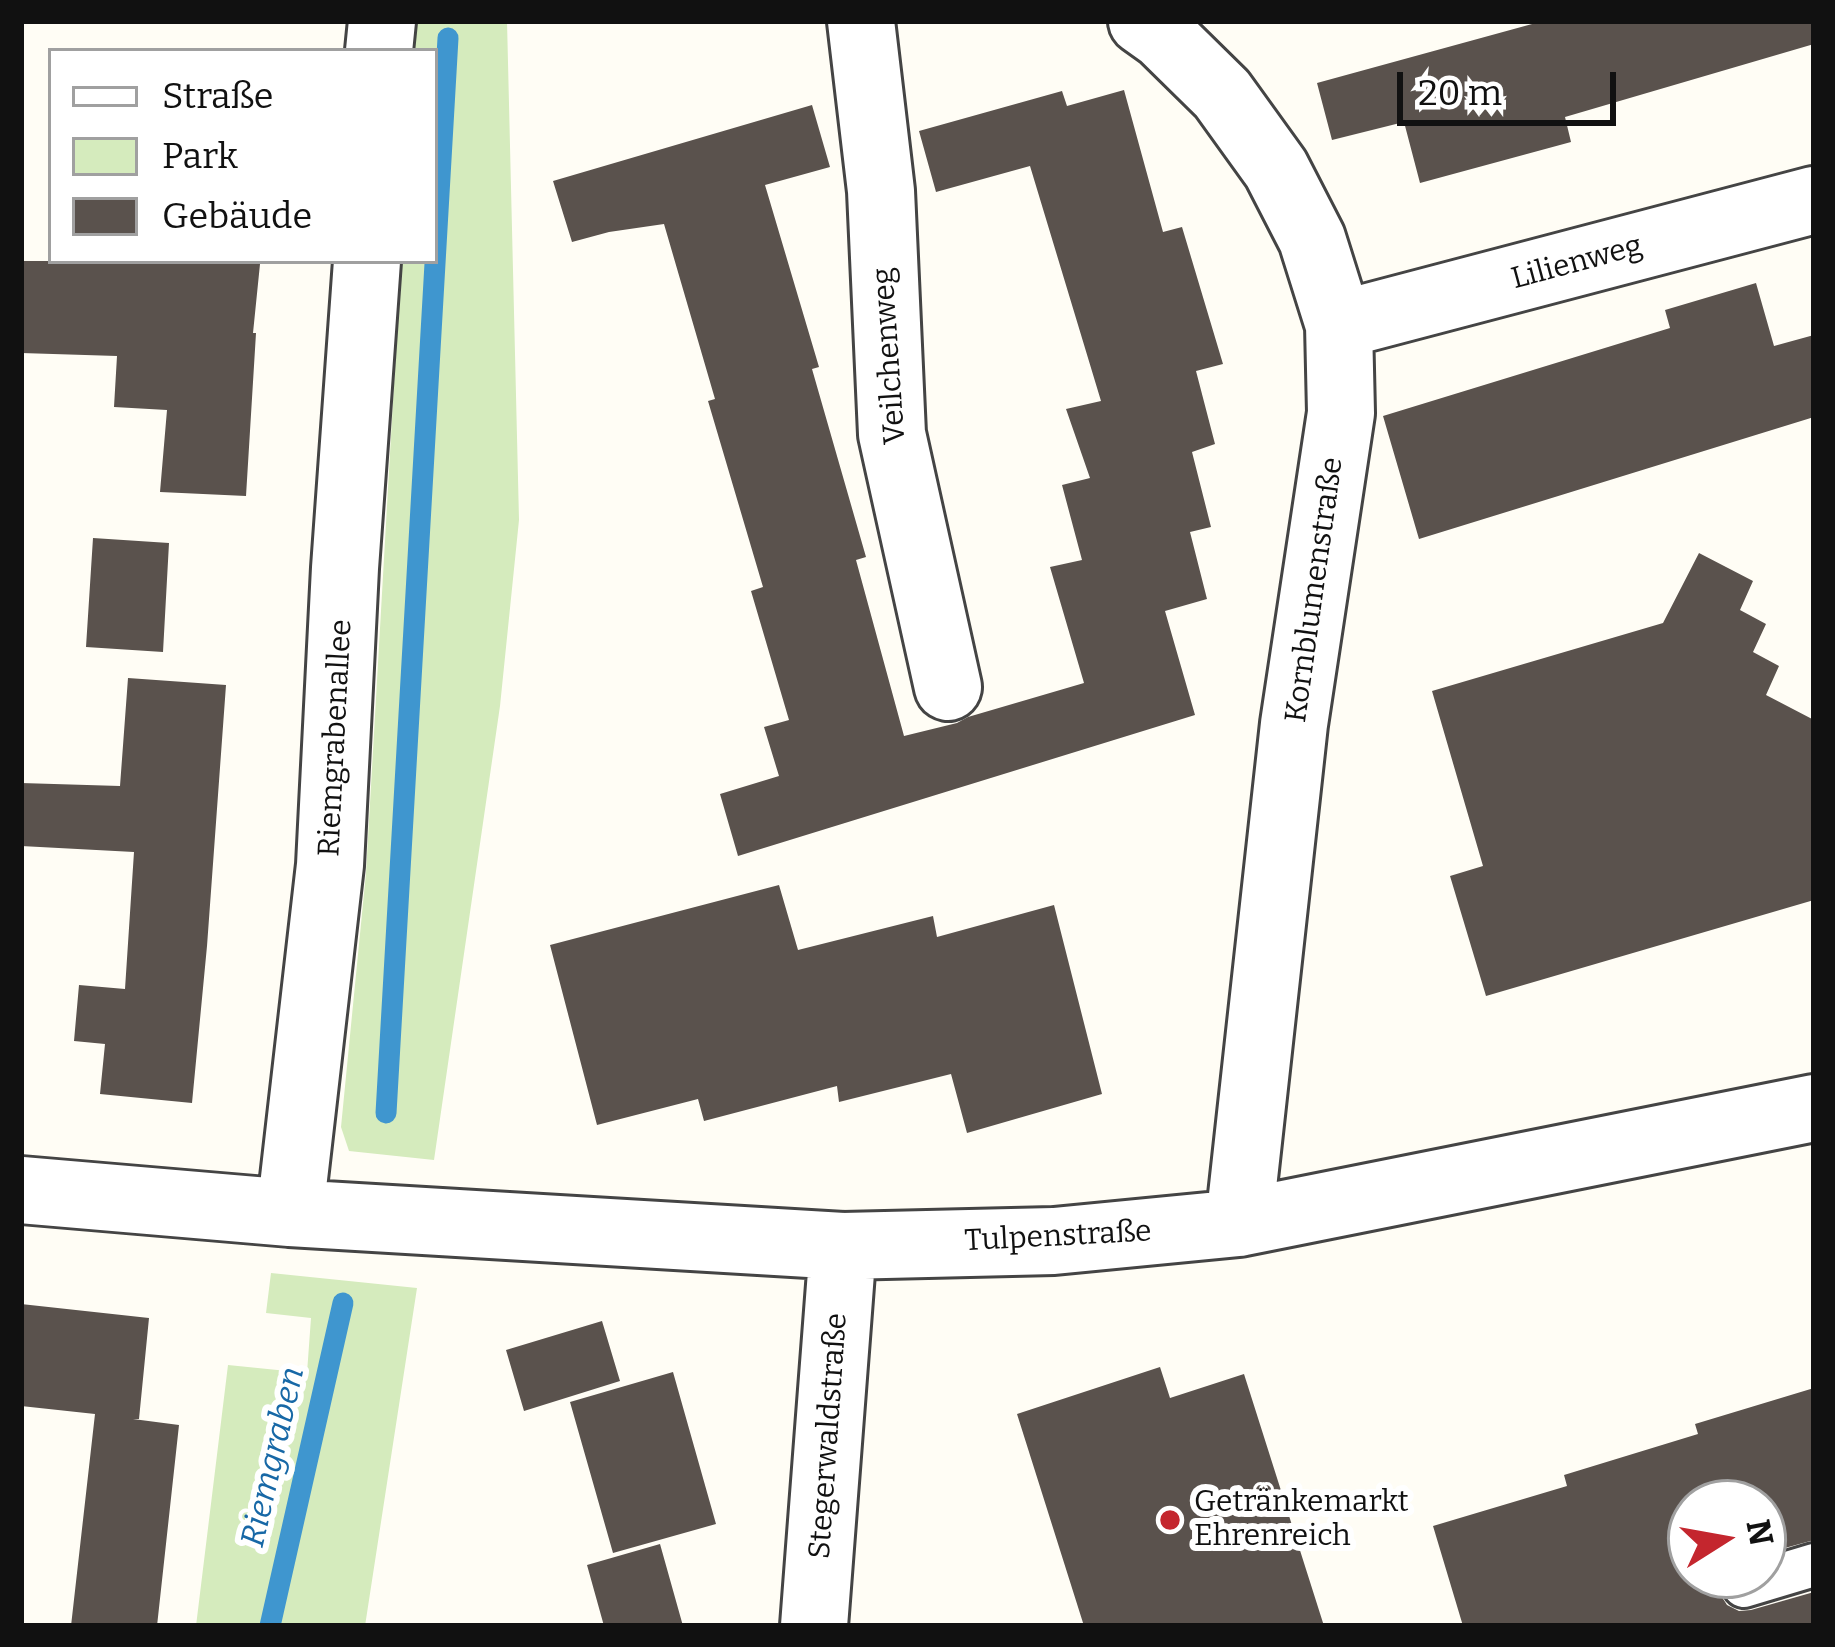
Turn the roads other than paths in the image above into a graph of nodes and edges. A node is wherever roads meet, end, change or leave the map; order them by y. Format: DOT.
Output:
graph roads {
  1 [pos="861,21"];
  2 [pos="1142,21"];
  3 [pos="1814,200"];
  4 [pos="367,264"];
  5 [pos="1339,326"];
  6 [pos="948,687"];
  7 [pos="1814,1108"];
  8 [pos="21,1190"];
  9 [pos="290,1213"];
  10 [pos="1239,1223"];
  11 [pos="843,1246"];
  12 [pos="814,1626"];
  1 -- 6 [label="street, Veilchenweg"];
  2 -- 5 [label="street, Kornblumenstraße"];
  3 -- 5 [label="street, Lilienweg"];
  4 -- 9 [label="street, Riemgrabenallee"];
  5 -- 10 [label="street, Kornblumenstraße"];
  7 -- 10 [label="street, Tulpenstraße"];
  8 -- 9 [label="street, Tulpenstraße"];
  9 -- 11 [label="street, Tulpenstraße"];
  10 -- 11 [label="street, Tulpenstraße"];
  11 -- 12 [label="street, Stegerwaldstraße"];
}
